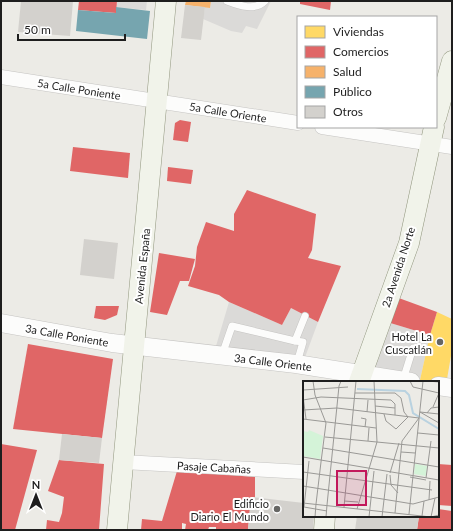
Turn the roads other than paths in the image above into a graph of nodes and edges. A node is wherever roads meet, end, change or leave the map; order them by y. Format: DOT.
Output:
graph roads {
  1 [pos="166,1"];
  2 [pos="227,1"];
  3 [pos="265,1"];
  4 [pos="452,61"];
  5 [pos="1,77"];
  6 [pos="158,101"];
  7 [pos="437,114"];
  8 [pos="297,123"];
  9 [pos="336,128"];
  10 [pos="431,135"];
  11 [pos="452,147"];
  12 [pos="305,316"];
  13 [pos="1,323"];
  14 [pos="295,341"];
  15 [pos="133,346"];
  16 [pos="413,348"];
  17 [pos="222,356"];
  18 [pos="296,364"];
  19 [pos="361,378"];
  20 [pos="407,381"];
  21 [pos="439,386"];
  22 [pos="452,388"];
  23 [pos="123,462"];
  24 [pos="303,472"];
  25 [pos="325,517"];
  26 [pos="117,530"];
  27 [pos="324,530"];
  1 -- 6 [label="main road, Avenida España"];
  2 -- 3 [label="lane"];
  4 -- 7 [label="main road"];
  5 -- 6 [label="street, 5a Calle Poniente"];
  6 -- 8 [label="street, 5a Calle Oriente"];
  6 -- 15 [label="main road, Avenida España"];
  9 -- 10 [label="street"];
  10 -- 11 [label="street"];
  10 -- 19 [label="main road, 2a Avenida Norte"];
  12 -- 14 [label="lane"];
  13 -- 15 [label="street, 3a Calle Poniente"];
  14 -- 17 [label="lane"];
  14 -- 18 [label="lane"];
  15 -- 17 [label="street, 3a Calle Oriente"];
  15 -- 23 [label="main road, Avenida España"];
  16 -- 20 [label="lane"];
  17 -- 18 [label="street, 3a Calle Oriente"];
  18 -- 19 [label="street, 3a Calle Oriente"];
  19 -- 20 [label="street, 3a Calle Oriente"];
  21 -- 22 [label="street"];
  23 -- 24 [label="street, Pasaje Cabañas"];
  23 -- 26 [label="main road, Avenida España"];
  25 -- 27 [label="main road"];
}
